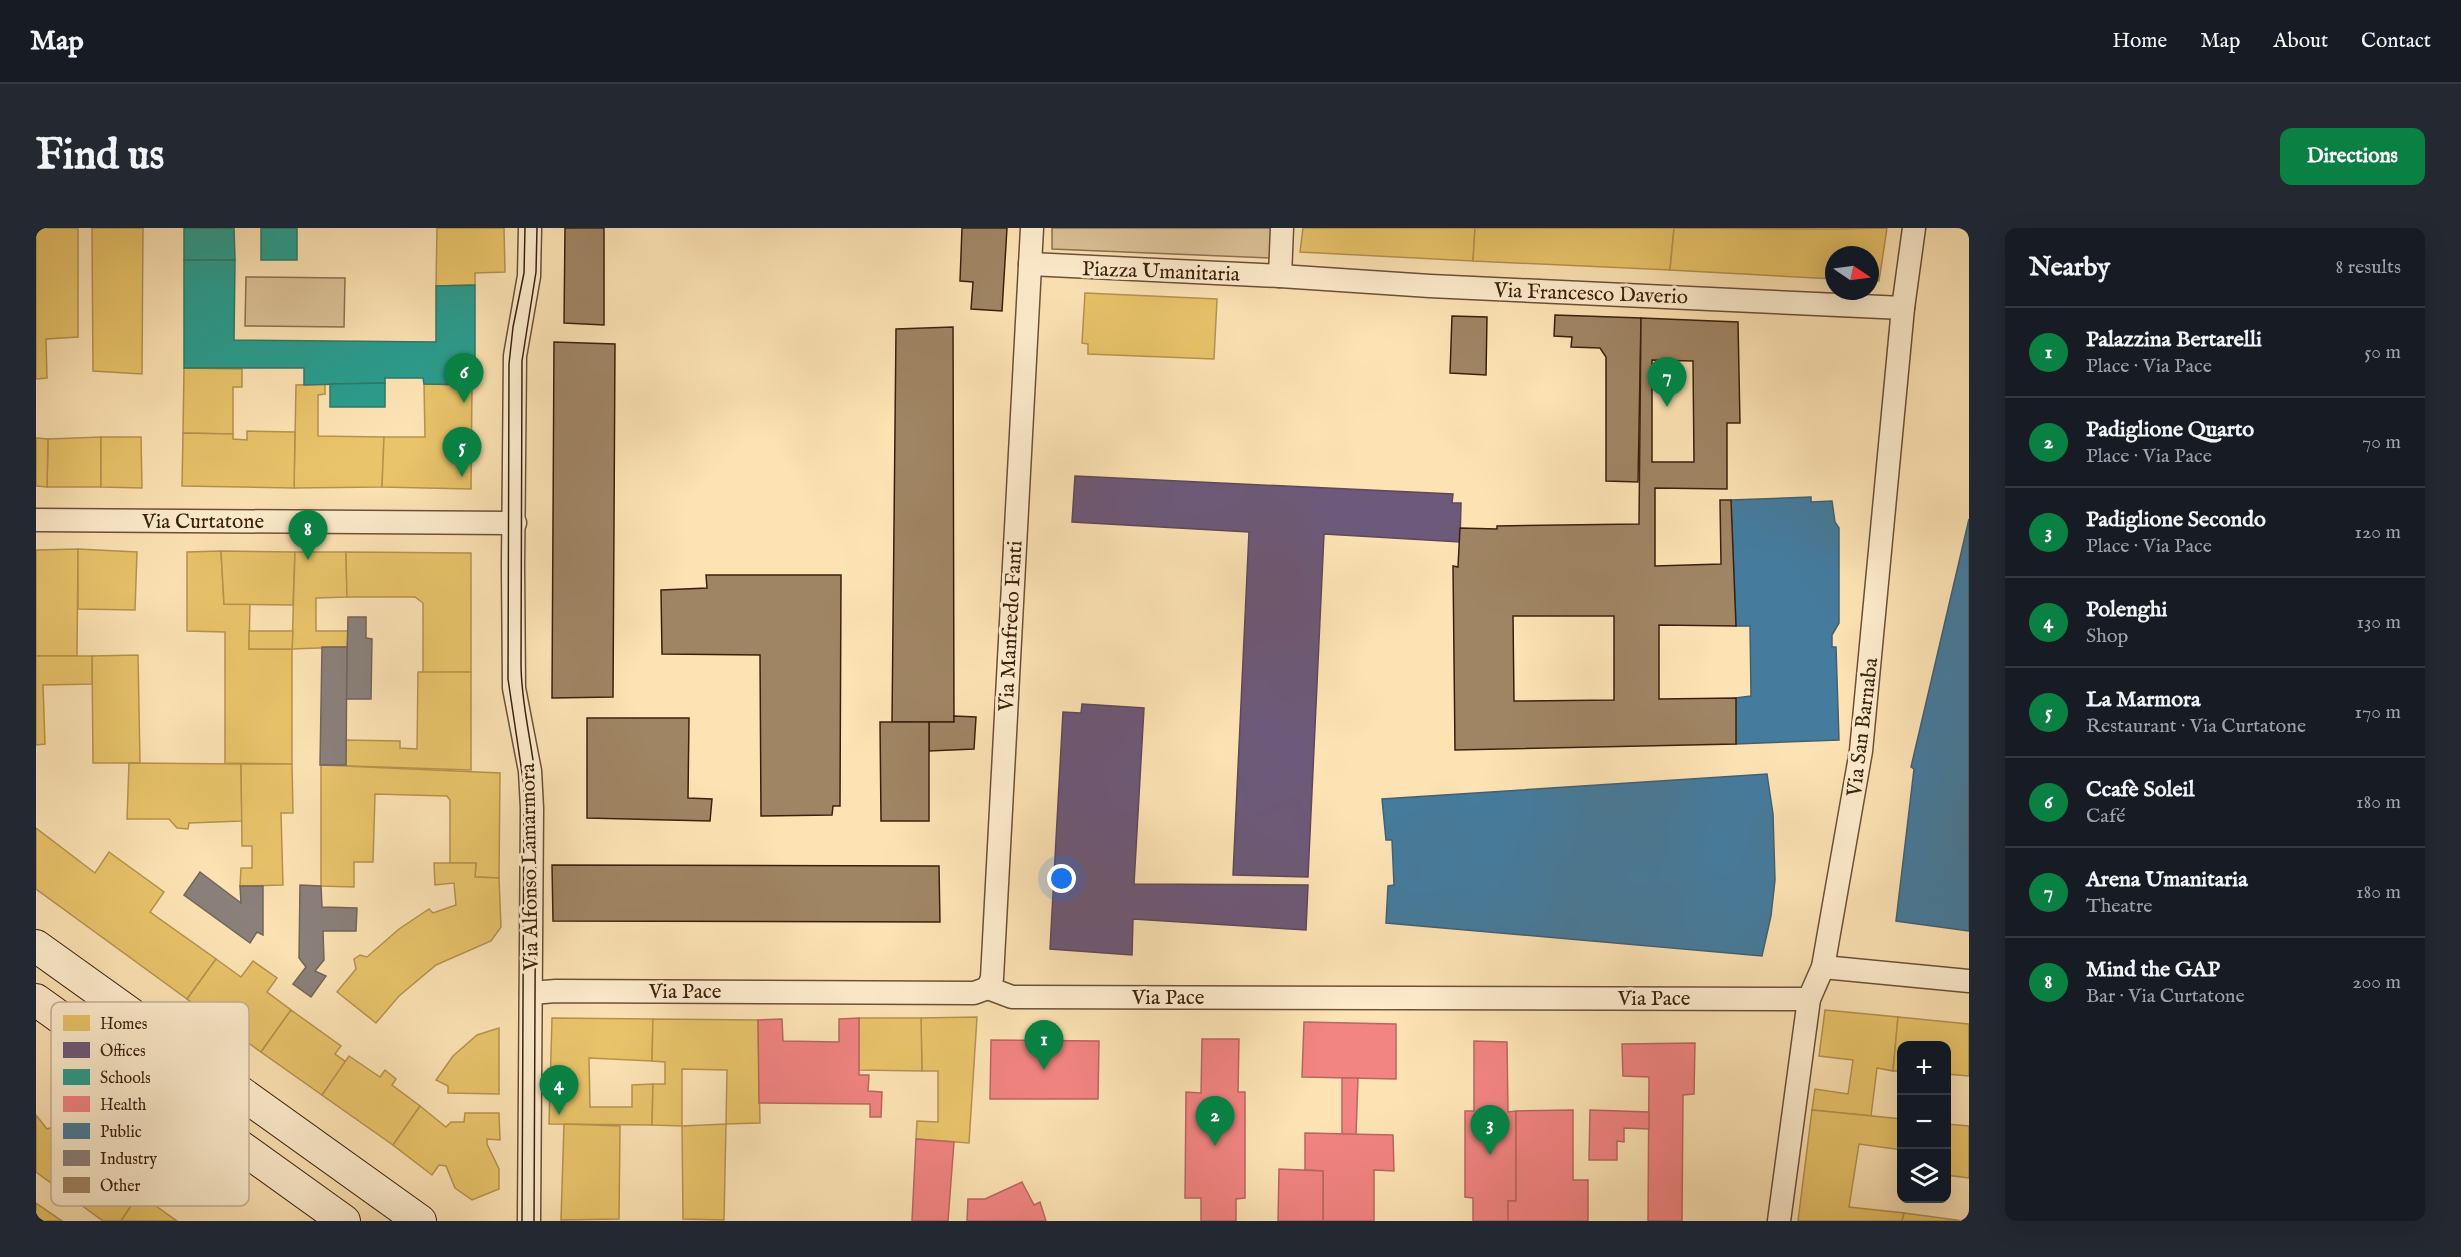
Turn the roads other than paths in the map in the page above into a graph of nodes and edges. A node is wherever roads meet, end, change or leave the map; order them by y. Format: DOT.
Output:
graph roads {
  1 [pos="530,228"];
  2 [pos="1032,228"];
  3 [pos="1282,228"];
  4 [pos="1914,228"];
  5 [pos="1030,264"];
  6 [pos="1280,276"];
  7 [pos="1903,308"];
  8 [pos="36,520"];
  9 [pos="515,523"];
  10 [pos="36,946"];
  11 [pos="1823,967"];
  12 [pos="1969,981"];
  13 [pos="988,988"];
  14 [pos="531,993"];
  15 [pos="1809,999"];
  16 [pos="36,1000"];
  17 [pos="114,1002"];
  18 [pos="51,1011"];
  19 [pos="249,1099"];
  20 [pos="249,1153"];
  21 [pos="344,1221"];
  22 [pos="420,1221"];
  23 [pos="529,1221"];
  24 [pos="1779,1221"];
  1 -- 9 [label="street, Via Alfonso Lamarmora"];
  2 -- 5 [label="street"];
  3 -- 6 [label="street"];
  4 -- 7 [label="street, Via San Barnaba"];
  5 -- 6 [label="street, Piazza Umanitaria"];
  5 -- 13 [label="street, Via Manfredo Fanti"];
  6 -- 7 [label="street, Via Francesco Daverio"];
  7 -- 11 [label="street, Via San Barnaba"];
  8 -- 9 [label="street, Via Curtatone"];
  9 -- 14 [label="street, Via Alfonso Lamarmora"];
  10 -- 17 [label="main road"];
  11 -- 12 [label="street"];
  11 -- 15 [label="street, Via San Barnaba"];
  13 -- 14 [label="street, Via Pace"];
  13 -- 15 [label="street, Via Pace"];
  14 -- 23 [label="street, Via Alfonso Lamarmora"];
  15 -- 24 [label="street, Via San Barnaba"];
  16 -- 18 [label="main road"];
  19 -- 22 [label="main road"];
  20 -- 21 [label="main road"];
}
